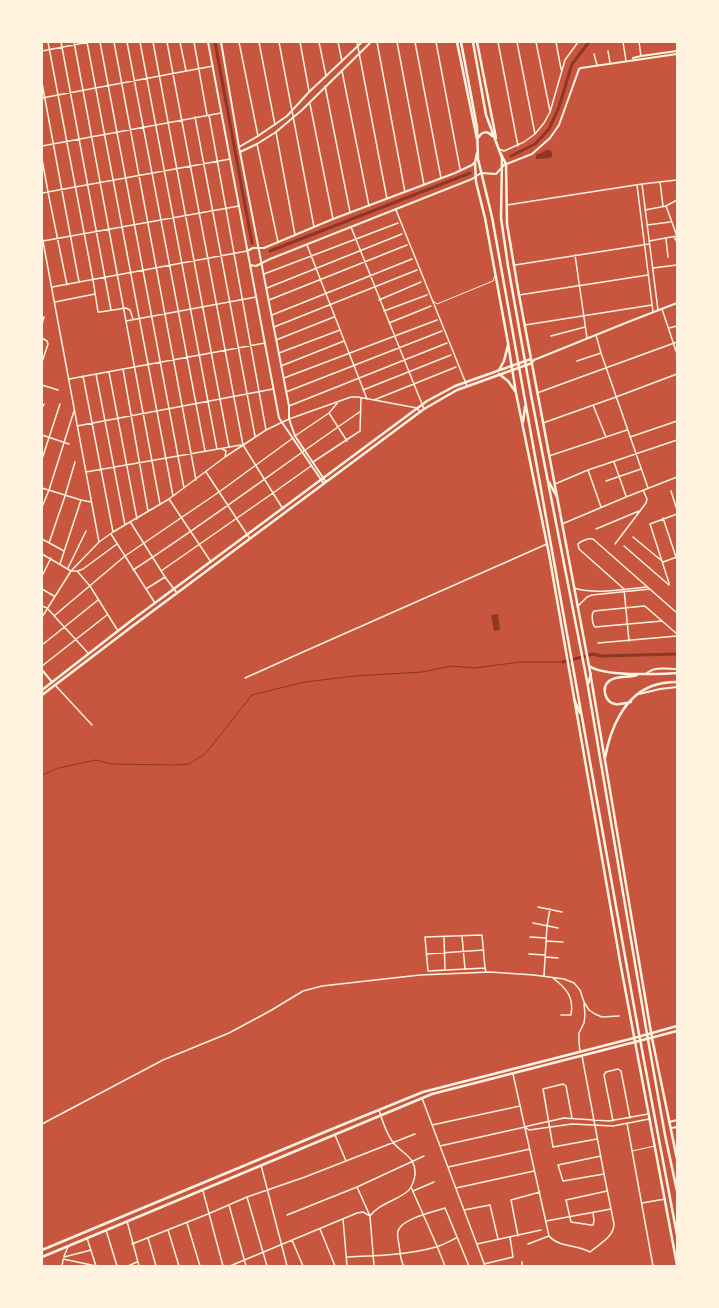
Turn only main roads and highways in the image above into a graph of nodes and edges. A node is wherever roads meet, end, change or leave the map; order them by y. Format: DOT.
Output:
graph roads {
  1 [pos="457,42"];
  2 [pos="461,42"];
  3 [pos="472,42"];
  4 [pos="477,42"];
  5 [pos="493,136"];
  6 [pos="478,144"];
  7 [pos="498,146"];
  8 [pos="500,152"];
  9 [pos="508,343"];
  10 [pos="525,361"];
  11 [pos="532,361"];
  12 [pos="518,363"];
  13 [pos="512,365"];
  14 [pos="526,365"];
  15 [pos="519,367"];
  16 [pos="499,370"];
  17 [pos="513,370"];
  18 [pos="499,374"];
  19 [pos="516,393"];
  20 [pos="525,402"];
  21 [pos="523,422"];
  22 [pos="547,478"];
  23 [pos="557,497"];
  24 [pos="589,666"];
  25 [pos="677,673"];
  26 [pos="590,674"];
  27 [pos="639,674"];
  28 [pos="677,682"];
  29 [pos="51,683"];
  30 [pos="54,686"];
  31 [pos="588,686"];
  32 [pos="42,690"];
  33 [pos="42,695"];
  34 [pos="574,699"];
  35 [pos="631,702"];
  36 [pos="582,717"];
  37 [pos="605,759"];
  38 [pos="677,1026"];
  39 [pos="677,1032"];
  40 [pos="652,1033"];
  41 [pos="647,1034"];
  42 [pos="639,1036"];
  43 [pos="634,1038"];
  44 [pos="652,1038"];
  45 [pos="648,1039"];
  46 [pos="640,1041"];
  47 [pos="634,1042"];
  48 [pos="400,1102"];
  49 [pos="402,1106"];
  50 [pos="677,1159"];
  51 [pos="677,1191"];
  52 [pos="677,1235"];
  53 [pos="42,1250"];
  54 [pos="42,1257"];
  55 [pos="677,1265"];
  1 -- 6 [label="main road"];
  2 -- 6 [label="main road"];
  3 -- 5 [label="main road"];
  4 -- 7 [label="main road"];
  5 -- 6 [label="main road"];
  5 -- 7 [label="main road"];
  6 -- 9 [label="main road"];
  6 -- 12 [label="main road"];
  7 -- 8 [label="main road"];
  8 -- 10 [label="main road"];
  8 -- 11 [label="main road"];
  9 -- 13 [label="main road"];
  9 -- 16 [label="main road"];
  10 -- 11 [label="main road"];
  10 -- 12 [label="main road"];
  10 -- 14 [label="main road"];
  11 -- 14 [label="main road"];
  11 -- 23 [label="main road"];
  12 -- 13 [label="main road"];
  12 -- 15 [label="main road"];
  13 -- 16 [label="main road"];
  13 -- 17 [label="main road"];
  14 -- 15 [label="main road"];
  14 -- 22 [label="main road"];
  15 -- 17 [label="main road"];
  15 -- 20 [label="main road"];
  16 -- 29 [label="main road"];
  17 -- 18 [label="main road"];
  17 -- 19 [label="main road"];
  18 -- 19 [label="main road"];
  18 -- 30 [label="main road"];
  19 -- 21 [label="main road"];
  20 -- 21 [label="main road"];
  20 -- 36 [label="main road"];
  21 -- 34 [label="main road"];
  22 -- 23 [label="main road"];
  22 -- 31 [label="main road"];
  23 -- 24 [label="main road"];
  24 -- 26 [label="main road"];
  24 -- 27 [label="main road"];
  25 -- 27 [label="main road"];
  26 -- 31 [label="main road"];
  26 -- 37 [label="main road"];
  27 -- 35 [label="main road"];
  28 -- 35 [label="main road"];
  29 -- 30 [label="main road"];
  29 -- 32 [label="main road"];
  30 -- 33 [label="main road"];
  31 -- 41 [label="main road"];
  34 -- 36 [label="main road"];
  34 -- 43 [label="main road"];
  35 -- 37 [label="main road"];
  36 -- 42 [label="main road"];
  37 -- 40 [label="main road"];
  38 -- 40 [label="main road"];
  39 -- 44 [label="main road"];
  40 -- 41 [label="main road"];
  40 -- 44 [label="main road"];
  41 -- 42 [label="main road"];
  41 -- 45 [label="main road"];
  42 -- 43 [label="main road"];
  42 -- 46 [label="main road"];
  43 -- 47 [label="main road"];
  43 -- 48 [label="main road"];
  44 -- 45 [label="main road"];
  44 -- 50 [label="main road"];
  45 -- 46 [label="main road"];
  45 -- 51 [label="main road"];
  46 -- 47 [label="main road"];
  46 -- 52 [label="main road"];
  47 -- 49 [label="main road"];
  47 -- 55 [label="main road"];
  48 -- 49 [label="main road"];
  48 -- 53 [label="main road"];
  49 -- 54 [label="main road"];
}
